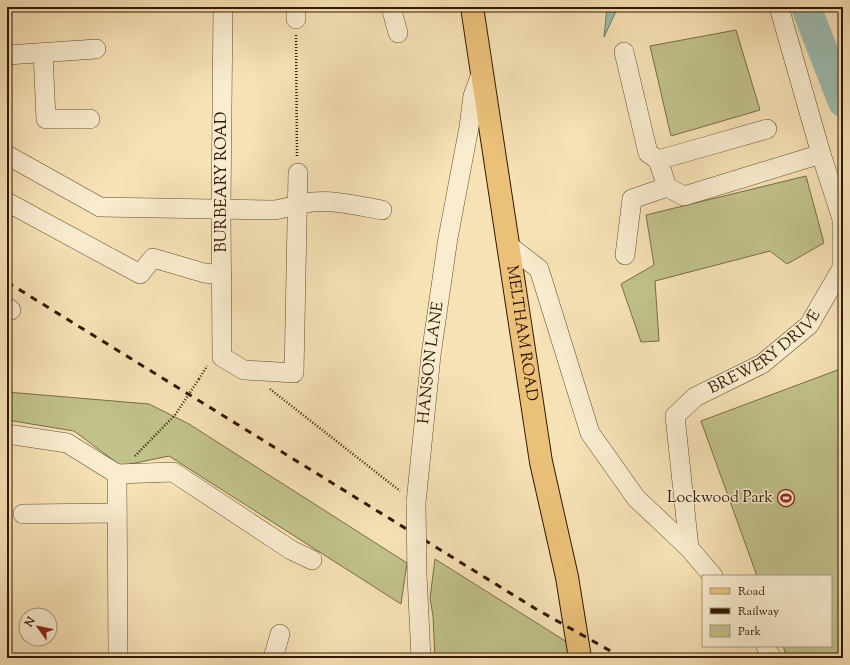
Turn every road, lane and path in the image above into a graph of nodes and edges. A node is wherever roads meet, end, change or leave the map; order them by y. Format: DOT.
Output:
graph roads {
  1 [pos="223,7"];
  2 [pos="391,7"];
  3 [pos="472,7"];
  4 [pos="779,7"];
  5 [pos="296,13"];
  6 [pos="398,33"];
  7 [pos="96,49"];
  8 [pos="624,52"];
  9 [pos="43,53"];
  10 [pos="7,55"];
  11 [pos="482,71"];
  12 [pos="90,119"];
  13 [pos="767,129"];
  14 [pos="821,154"];
  15 [pos="7,155"];
  16 [pos="658,160"];
  17 [pos="298,173"];
  18 [pos="666,187"];
  19 [pos="7,202"];
  20 [pos="296,206"];
  21 [pos="221,209"];
  22 [pos="382,210"];
  23 [pos="508,245"];
  24 [pos="625,255"];
  25 [pos="222,275"];
  26 [pos="216,359"];
  27 [pos="269,389"];
  28 [pos="7,434"];
  29 [pos="117,474"];
  30 [pos="416,503"];
  31 [pos="118,513"];
  32 [pos="23,514"];
  33 [pos="689,548"];
  34 [pos="312,560"];
  35 [pos="712,575"];
  36 [pos="280,634"];
  37 [pos="766,647"];
  38 [pos="118,658"];
  39 [pos="273,658"];
  40 [pos="421,658"];
  41 [pos="580,658"];
  42 [pos="771,658"];
  1 -- 21 [label="street, BURBEARY ROAD"];
  2 -- 6 [label="street"];
  3 -- 11 [label="main road, MELTHAM ROAD"];
  4 -- 14 [label="street, BREWERY DRIVE"];
  5 -- 17 [label="path"];
  7 -- 9 [label="street"];
  8 -- 16 [label="street"];
  9 -- 10 [label="street"];
  9 -- 12 [label="street"];
  11 -- 23 [label="main road, MELTHAM ROAD"];
  11 -- 30 [label="street, HANSON LANE"];
  13 -- 16 [label="street"];
  14 -- 18 [label="street"];
  14 -- 33 [label="street, BREWERY DRIVE"];
  15 -- 21 [label="street"];
  16 -- 18 [label="street"];
  17 -- 20 [label="street"];
  18 -- 24 [label="street"];
  19 -- 25 [label="street"];
  20 -- 21 [label="street"];
  20 -- 22 [label="street"];
  20 -- 26 [label="street"];
  21 -- 25 [label="street, BURBEARY ROAD"];
  23 -- 33 [label="street"];
  23 -- 41 [label="main road, MELTHAM ROAD"];
  25 -- 26 [label="street, BURBEARY ROAD"];
  26 -- 29 [label="path, bridge"];
  27 -- 30 [label="path"];
  28 -- 29 [label="street"];
  29 -- 31 [label="street"];
  29 -- 34 [label="street"];
  30 -- 40 [label="street, HANSON LANE, bridge"];
  31 -- 32 [label="street"];
  31 -- 38 [label="street"];
  33 -- 35 [label="street"];
  36 -- 39 [label="street"];
  37 -- 42 [label="street"];
}
